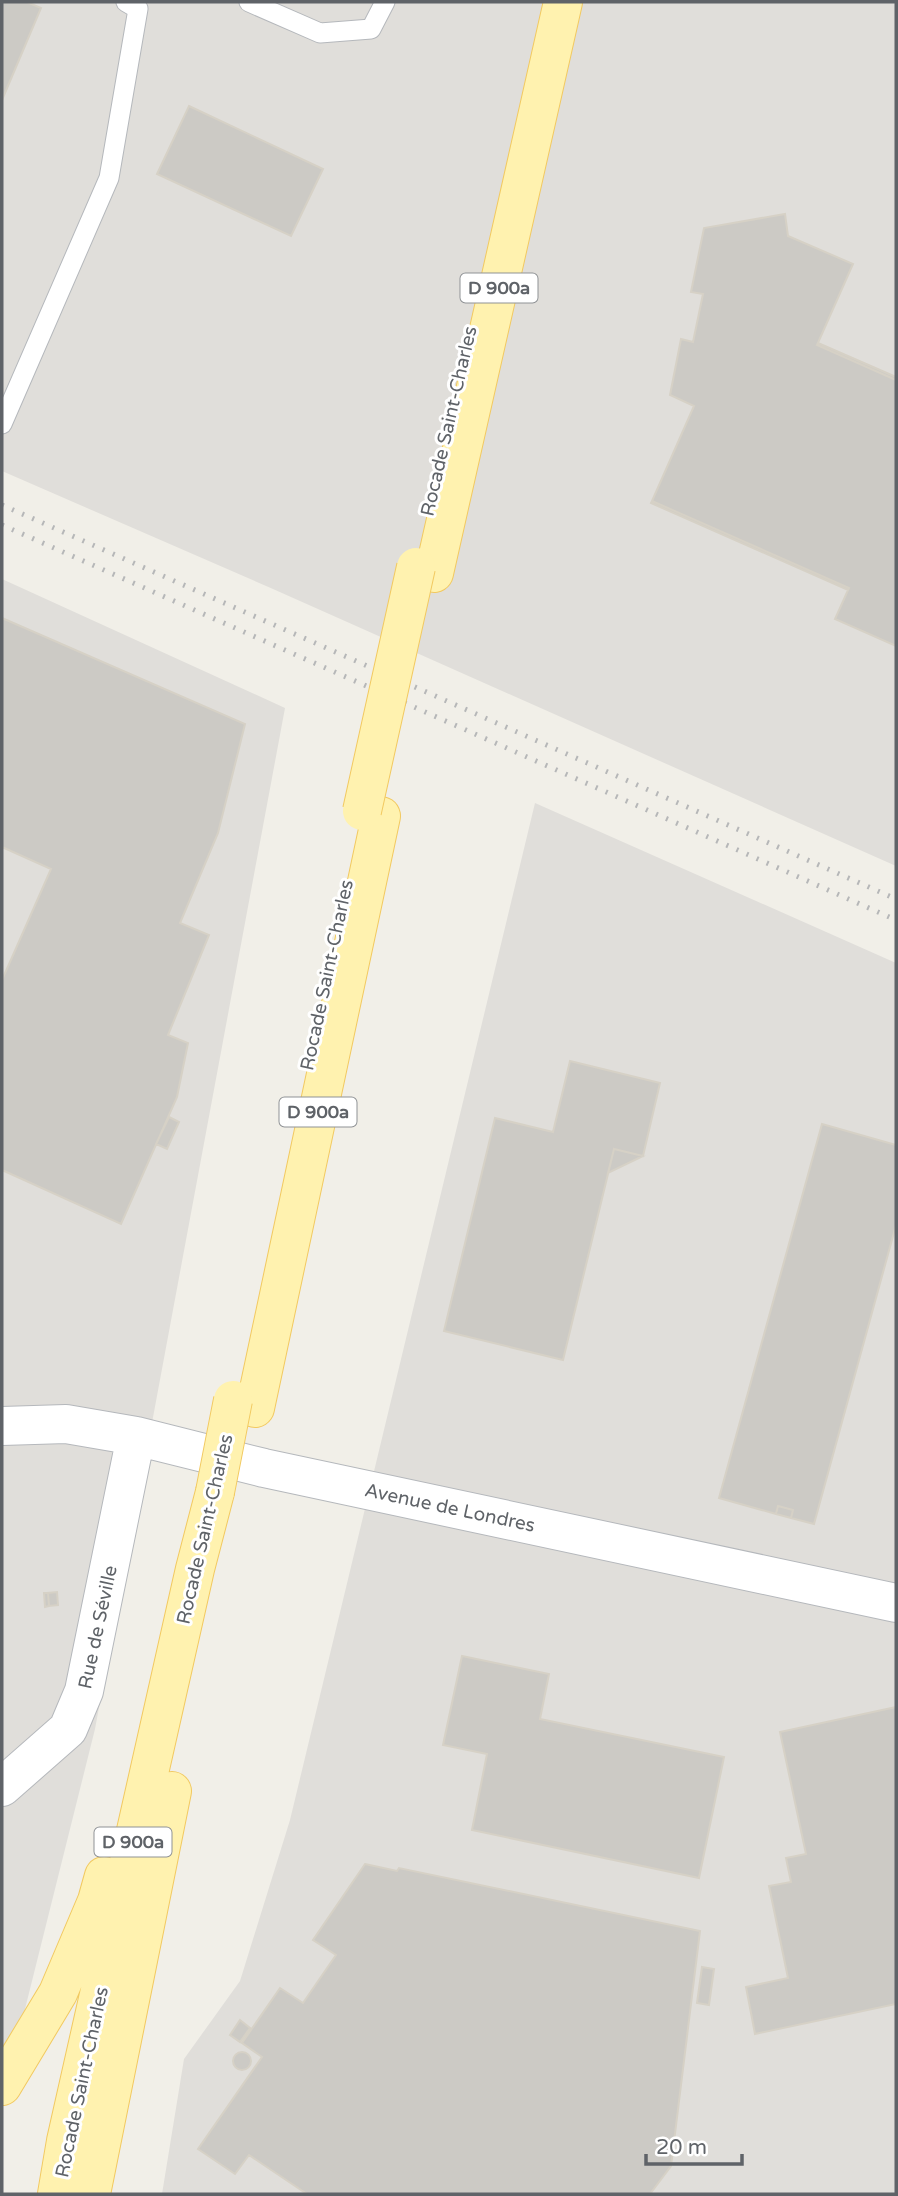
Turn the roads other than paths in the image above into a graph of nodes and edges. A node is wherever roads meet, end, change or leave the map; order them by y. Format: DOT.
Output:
graph roads {
  1 [pos="126,2"];
  2 [pos="249,2"];
  3 [pos="385,2"];
  4 [pos="542,2"];
  5 [pos="563,2"];
  6 [pos="2,424"];
  7 [pos="425,570"];
  8 [pos="2,1426"];
  9 [pos="136,1436"];
  10 [pos="225,1494"];
  11 [pos="195,1569"];
  12 [pos="896,1603"];
  13 [pos="2,1787"];
  14 [pos="2,2086"];
  15 [pos="57,2194"];
  16 [pos="91,2194"];
  1 -- 6 [label="lane"];
  2 -- 3 [label="lane"];
  4 -- 7 [label="main road, Rocade Saint-Charles / D 900a"];
  5 -- 7 [label="main road, Rocade Saint-Charles / D 900a"];
  7 -- 10 [label="main road, Rocade Saint-Charles / D 900a"];
  8 -- 9 [label="street, Avenue de Londres"];
  9 -- 12 [label="street, Avenue de Londres"];
  9 -- 13 [label="street, Rue de Séville"];
  10 -- 11 [label="main road, Rocade Saint-Charles / D 900a"];
  10 -- 16 [label="main road, Rocade Saint-Charles / D 900a"];
  11 -- 14 [label="main road"];
  11 -- 15 [label="main road, Rocade Saint-Charles / D 900a"];
}
